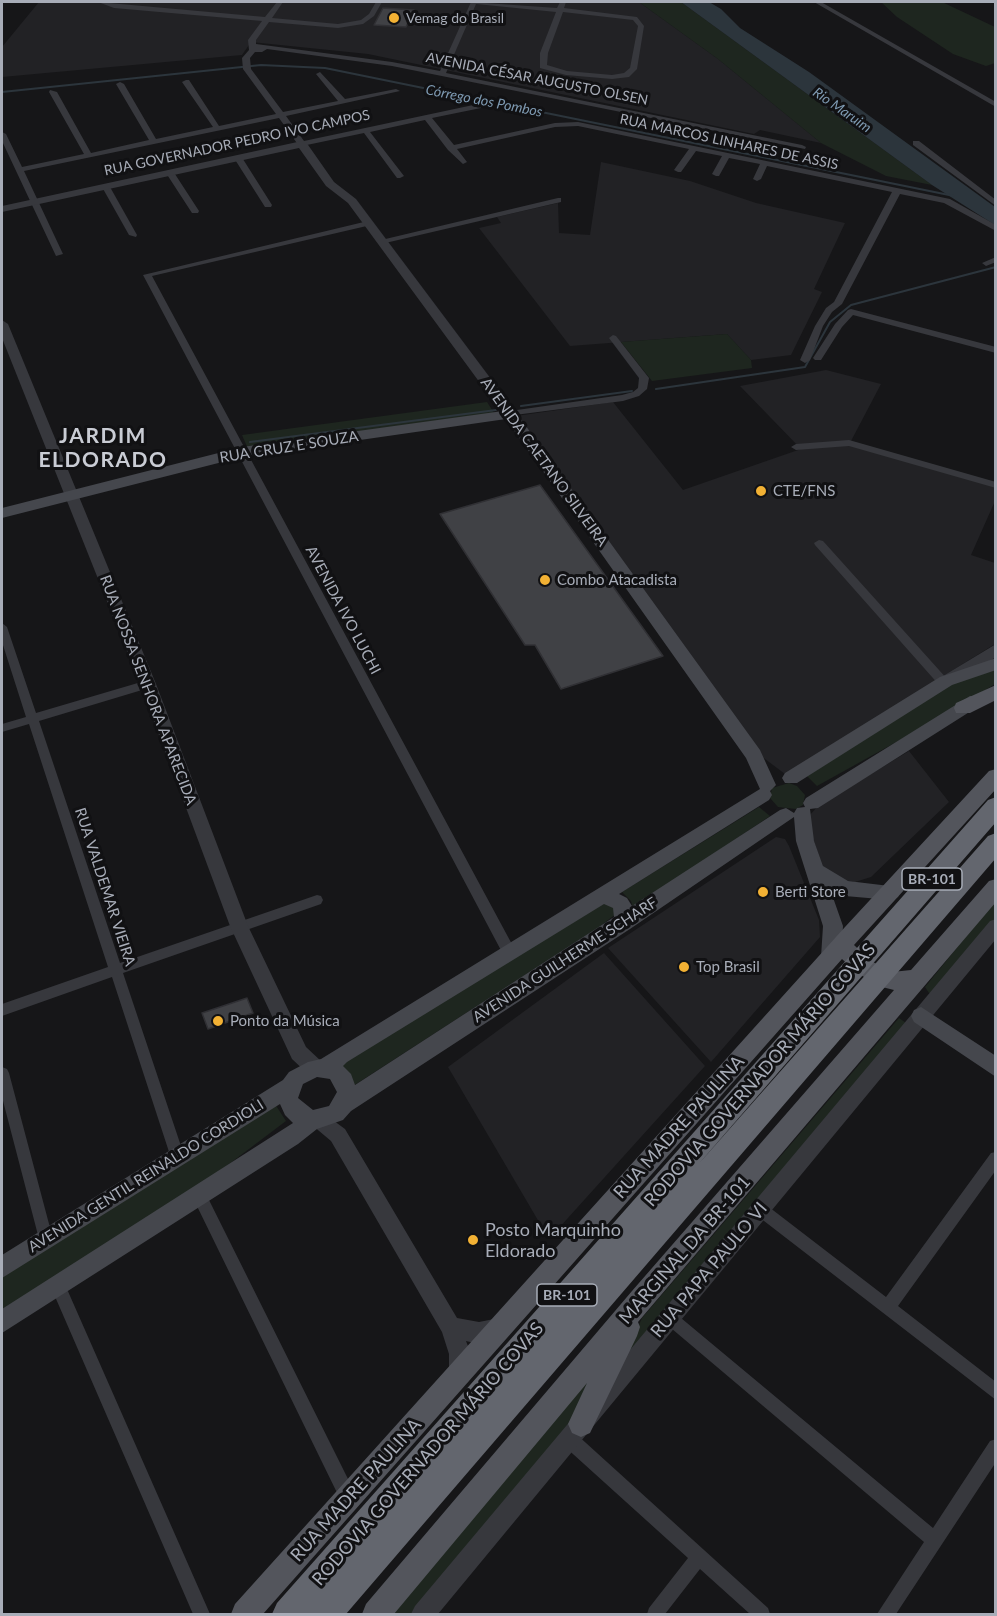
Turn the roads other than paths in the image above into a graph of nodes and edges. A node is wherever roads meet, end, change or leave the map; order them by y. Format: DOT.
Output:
graph roads {
  1 [pos="101,2"];
  2 [pos="187,2"];
  3 [pos="280,2"];
  4 [pos="379,2"];
  5 [pos="474,2"];
  6 [pos="563,2"];
  7 [pos="818,2"];
  8 [pos="560,10"];
  9 [pos="179,12"];
  10 [pos="268,19"];
  11 [pos="258,47"];
  12 [pos="320,74"];
  13 [pos="442,74"];
  14 [pos="186,82"];
  15 [pos="120,84"];
  16 [pos="396,91"];
  17 [pos="53,92"];
  18 [pos="343,102"];
  19 [pos="996,105"];
  20 [pos="478,106"];
  21 [pos="281,115"];
  22 [pos="427,117"];
  23 [pos="218,128"];
  24 [pos="366,130"];
  25 [pos="2,134"];
  26 [pos="154,142"];
  27 [pos="916,142"];
  28 [pos="302,144"];
  29 [pos="802,147"];
  30 [pos="452,148"];
  31 [pos="694,148"];
  32 [pos="88,155"];
  33 [pos="727,155"];
  34 [pos="238,158"];
  35 [pos="463,162"];
  36 [pos="765,163"];
  37 [pos="19,170"];
  38 [pos="678,170"];
  39 [pos="170,173"];
  40 [pos="716,174"];
  41 [pos="400,176"];
  42 [pos="757,179"];
  43 [pos="106,186"];
  44 [pos="897,190"];
  45 [pos="558,200"];
  46 [pos="34,202"];
  47 [pos="996,204"];
  48 [pos="268,205"];
  49 [pos="2,209"];
  50 [pos="195,211"];
  51 [pos="368,223"];
  52 [pos="996,229"];
  53 [pos="132,235"];
  54 [pos="381,241"];
  55 [pos="59,254"];
  56 [pos="996,259"];
  57 [pos="986,263"];
  58 [pos="839,304"];
  59 [pos="850,311"];
  60 [pos="2,324"];
  61 [pos="613,338"];
  62 [pos="5,344"];
  63 [pos="996,350"];
  64 [pos="818,358"];
  65 [pos="805,360"];
  66 [pos="510,414"];
  67 [pos="796,447"];
  68 [pos="242,452"];
  69 [pos="996,485"];
  70 [pos="71,494"];
  71 [pos="2,513"];
  72 [pos="819,543"];
  73 [pos="2,627"];
  74 [pos="996,649"];
  75 [pos="996,664"];
  76 [pos="945,682"];
  77 [pos="148,684"];
  78 [pos="996,689"];
  79 [pos="963,708"];
  80 [pos="32,718"];
  81 [pos="2,728"];
  82 [pos="754,755"];
  83 [pos="996,776"];
  84 [pos="787,778"];
  85 [pos="765,790"];
  86 [pos="996,806"];
  87 [pos="797,812"];
  88 [pos="996,842"];
  89 [pos="817,872"];
  90 [pos="891,892"];
  91 [pos="993,892"];
  92 [pos="595,898"];
  93 [pos="317,900"];
  94 [pos="622,923"];
  95 [pos="239,926"];
  96 [pos="996,926"];
  97 [pos="509,952"];
  98 [pos="877,959"];
  99 [pos="846,967"];
  100 [pos="115,970"];
  101 [pos="918,979"];
  102 [pos="897,1003"];
  103 [pos="2,1010"];
  104 [pos="921,1016"];
  105 [pos="299,1053"];
  106 [pos="320,1068"];
  107 [pos="996,1068"];
  108 [pos="2,1073"];
  109 [pos="293,1082"];
  110 [pos="342,1106"];
  111 [pos="316,1119"];
  112 [pos="338,1135"];
  113 [pos="177,1158"];
  114 [pos="996,1158"];
  115 [pos="199,1196"];
  116 [pos="760,1209"];
  117 [pos="46,1239"];
  118 [pos="2,1267"];
  119 [pos="58,1286"];
  120 [pos="641,1300"];
  121 [pos="887,1308"];
  122 [pos="670,1318"];
  123 [pos="2,1322"];
  124 [pos="451,1327"];
  125 [pos="500,1329"];
  126 [pos="460,1374"];
  127 [pos="996,1392"];
  128 [pos="575,1432"];
  129 [pos="996,1447"];
  130 [pos="349,1499"];
  131 [pos="935,1540"];
  132 [pos="699,1557"];
  133 [pos="202,1614"];
  134 [pos="245,1614"];
  135 [pos="288,1614"];
  136 [pos="325,1614"];
  137 [pos="376,1614"];
  138 [pos="423,1614"];
  139 [pos="655,1614"];
  140 [pos="762,1614"];
  141 [pos="886,1614"];
  1 -- 9 [label="street"];
  2 -- 9 [label="street"];
  3 -- 10 [label="street"];
  4 -- 10 [label="street"];
  5 -- 8 [label="street"];
  5 -- 13 [label="street"];
  6 -- 8 [label="street"];
  7 -- 19 [label="street"];
  8 -- 8 [label="street"];
  9 -- 10 [label="street"];
  10 -- 11 [label="street"];
  11 -- 13 [label="street, AVENIDA CÉSAR AUGUSTO OLSEN"];
  11 -- 21 [label="street"];
  12 -- 18 [label="street"];
  13 -- 29 [label="street, AVENIDA CÉSAR AUGUSTO OLSEN"];
  14 -- 23 [label="street"];
  15 -- 26 [label="street"];
  16 -- 18 [label="street"];
  17 -- 32 [label="street"];
  18 -- 21 [label="street"];
  20 -- 22 [label="street, RUA GOVERNADOR PEDRO IVO CAMPOS"];
  21 -- 23 [label="street"];
  21 -- 28 [label="street"];
  22 -- 24 [label="street, RUA GOVERNADOR PEDRO IVO CAMPOS"];
  22 -- 30 [label="street"];
  23 -- 26 [label="street"];
  24 -- 28 [label="street, RUA GOVERNADOR PEDRO IVO CAMPOS"];
  24 -- 41 [label="street"];
  25 -- 37 [label="street"];
  26 -- 32 [label="street"];
  27 -- 47 [label="street"];
  28 -- 34 [label="street, RUA GOVERNADOR PEDRO IVO CAMPOS"];
  28 -- 51 [label="street, AVENIDA CAETANO SILVEIRA"];
  30 -- 31 [label="street, RUA MARCOS LINHARES DE ASSIS"];
  30 -- 35 [label="street"];
  31 -- 33 [label="street, RUA MARCOS LINHARES DE ASSIS"];
  31 -- 38 [label="street"];
  32 -- 37 [label="street"];
  33 -- 36 [label="street, RUA MARCOS LINHARES DE ASSIS"];
  33 -- 40 [label="street"];
  34 -- 39 [label="street, RUA GOVERNADOR PEDRO IVO CAMPOS"];
  34 -- 48 [label="street"];
  36 -- 42 [label="street"];
  36 -- 44 [label="street, RUA MARCOS LINHARES DE ASSIS"];
  37 -- 46 [label="street"];
  39 -- 43 [label="street, RUA GOVERNADOR PEDRO IVO CAMPOS"];
  39 -- 50 [label="street"];
  43 -- 46 [label="street, RUA GOVERNADOR PEDRO IVO CAMPOS"];
  43 -- 53 [label="street"];
  44 -- 52 [label="street, RUA MARCOS LINHARES DE ASSIS"];
  44 -- 58 [label="street"];
  45 -- 54 [label="street"];
  46 -- 49 [label="street, RUA GOVERNADOR PEDRO IVO CAMPOS"];
  46 -- 55 [label="street"];
  51 -- 54 [label="street, AVENIDA CAETANO SILVEIRA"];
  51 -- 68 [label="street, AVENIDA IVO LUCHI"];
  54 -- 66 [label="street, AVENIDA CAETANO SILVEIRA"];
  56 -- 57 [label="street"];
  58 -- 59 [label="street"];
  58 -- 65 [label="street"];
  59 -- 63 [label="street"];
  59 -- 64 [label="street"];
  60 -- 62 [label="street, RUA NOSSA SENHORA APARECIDA"];
  61 -- 66 [label="street"];
  62 -- 70 [label="street, RUA NOSSA SENHORA APARECIDA"];
  66 -- 68 [label="main road, RUA CRUZ E SOUZA"];
  66 -- 82 [label="main road, AVENIDA CAETANO SILVEIRA"];
  67 -- 69 [label="street"];
  68 -- 70 [label="main road, RUA CRUZ E SOUZA"];
  68 -- 97 [label="street, AVENIDA IVO LUCHI"];
  70 -- 71 [label="main road, RUA CRUZ E SOUZA"];
  70 -- 77 [label="street, RUA NOSSA SENHORA APARECIDA"];
  72 -- 76 [label="street"];
  73 -- 80 [label="street, RUA VALDEMAR VIEIRA"];
  74 -- 76 [label="street"];
  75 -- 76 [label="main road"];
  76 -- 84 [label="main road"];
  77 -- 80 [label="street"];
  77 -- 95 [label="street, RUA NOSSA SENHORA APARECIDA"];
  78 -- 79 [label="main road"];
  79 -- 87 [label="main road, AVENIDA GUILHERME SCHARF"];
  80 -- 81 [label="street"];
  80 -- 100 [label="street, RUA VALDEMAR VIEIRA"];
  82 -- 84 [label="main road, AVENIDA CAETANO SILVEIRA"];
  82 -- 85 [label="main road, AVENIDA CAETANO SILVEIRA"];
  83 -- 90 [label="main road, RUA MADRE PAULINA"];
  84 -- 85 [label="main road"];
  84 -- 87 [label="main road, AVENIDA CAETANO SILVEIRA"];
  85 -- 87 [label="main road"];
  85 -- 92 [label="main road"];
  86 -- 98 [label="highway, RODOVIA GOVERNADOR MÁRIO COVAS / BR-101"];
  87 -- 89 [label="main road"];
  87 -- 94 [label="main road, AVENIDA GUILHERME SCHARF"];
  88 -- 98 [label="highway, RODOVIA GOVERNADOR MÁRIO COVAS / BR-101"];
  89 -- 90 [label="main road"];
  89 -- 99 [label="main road"];
  90 -- 99 [label="main road, RUA MADRE PAULINA"];
  91 -- 101 [label="main road, MARGINAL DA BR-101"];
  92 -- 94 [label="main road"];
  92 -- 97 [label="main road"];
  93 -- 95 [label="street"];
  94 -- 110 [label="main road, AVENIDA GUILHERME SCHARF"];
  95 -- 100 [label="street"];
  95 -- 105 [label="street, RUA NOSSA SENHORA APARECIDA"];
  96 -- 104 [label="street, RUA PAPA PAULO VI"];
  97 -- 106 [label="main road"];
  98 -- 99 [label="highway, RODOVIA GOVERNADOR MÁRIO COVAS / BR-101"];
  99 -- 101 [label="main road"];
  99 -- 102 [label="main road"];
  99 -- 125 [label="main road, RUA MADRE PAULINA"];
  99 -- 135 [label="highway, RODOVIA GOVERNADOR MÁRIO COVAS / BR-101"];
  99 -- 136 [label="highway, RODOVIA GOVERNADOR MÁRIO COVAS / BR-101"];
  100 -- 103 [label="street"];
  100 -- 113 [label="street, RUA VALDEMAR VIEIRA"];
  101 -- 102 [label="main road, MARGINAL DA BR-101"];
  102 -- 120 [label="main road, MARGINAL DA BR-101"];
  104 -- 107 [label="main road"];
  104 -- 116 [label="street, RUA PAPA PAULO VI"];
  105 -- 106 [label="street, RUA NOSSA SENHORA APARECIDA"];
  105 -- 109 [label="street"];
  106 -- 109 [label="main road"];
  106 -- 110 [label="main road"];
  108 -- 117 [label="street"];
  109 -- 111 [label="main road"];
  109 -- 113 [label="main road, AVENIDA GENTIL REINALDO CORDIOLI"];
  110 -- 111 [label="main road"];
  110 -- 112 [label="street"];
  111 -- 112 [label="street"];
  111 -- 115 [label="main road"];
  112 -- 124 [label="street"];
  113 -- 117 [label="main road, AVENIDA GENTIL REINALDO CORDIOLI"];
  114 -- 121 [label="street"];
  115 -- 119 [label="main road"];
  115 -- 130 [label="street"];
  116 -- 121 [label="street"];
  116 -- 122 [label="street, RUA PAPA PAULO VI"];
  117 -- 118 [label="main road, AVENIDA GENTIL REINALDO CORDIOLI"];
  119 -- 123 [label="main road"];
  119 -- 133 [label="street"];
  120 -- 128 [label="main road"];
  120 -- 137 [label="main road, MARGINAL DA BR-101"];
  121 -- 127 [label="street"];
  122 -- 128 [label="street, RUA PAPA PAULO VI"];
  122 -- 131 [label="street"];
  124 -- 125 [label="street"];
  124 -- 126 [label="street"];
  125 -- 126 [label="main road, RUA MADRE PAULINA"];
  126 -- 130 [label="main road, RUA MADRE PAULINA"];
  128 -- 132 [label="street"];
  128 -- 138 [label="street, RUA PAPA PAULO VI"];
  129 -- 131 [label="street"];
  130 -- 134 [label="main road, RUA MADRE PAULINA"];
  131 -- 141 [label="street"];
  132 -- 139 [label="street"];
  132 -- 140 [label="street"];
}
